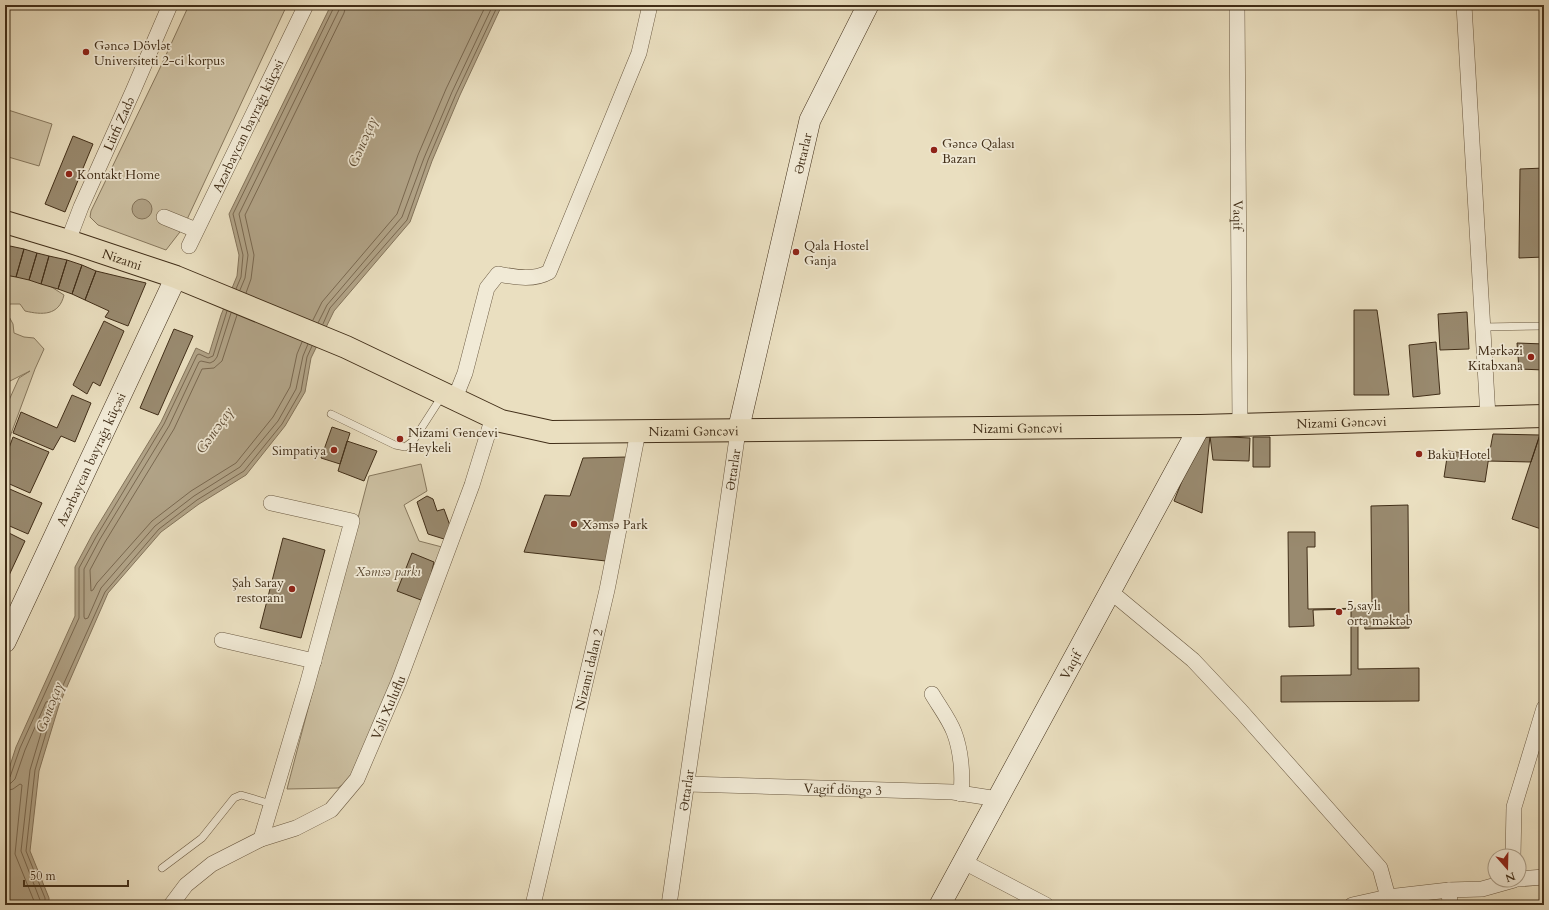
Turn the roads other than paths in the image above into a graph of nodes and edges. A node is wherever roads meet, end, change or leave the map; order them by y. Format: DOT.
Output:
graph roads {
  1 [pos="170,5"];
  2 [pos="306,5"];
  3 [pos="650,5"];
  4 [pos="868,5"];
  5 [pos="1237,5"];
  6 [pos="1502,5"];
  7 [pos="1464,6"];
  8 [pos="164,217"];
  9 [pos="5,222"];
  10 [pos="196,230"];
  11 [pos="68,241"];
  12 [pos="188,246"];
  13 [pos="176,277"];
  14 [pos="1544,326"];
  15 [pos="1482,327"];
  16 [pos="449,395"];
  17 [pos="331,414"];
  18 [pos="1544,416"];
  19 [pos="493,417"];
  20 [pos="1488,417"];
  21 [pos="1240,425"];
  22 [pos="1200,426"];
  23 [pos="738,431"];
  24 [pos="638,432"];
  25 [pos="271,503"];
  26 [pos="1110,592"];
  27 [pos="222,640"];
  28 [pos="5,642"];
  29 [pos="314,661"];
  30 [pos="932,694"];
  31 [pos="1544,708"];
  32 [pos="687,784"];
  33 [pos="962,794"];
  34 [pos="998,799"];
  35 [pos="271,804"];
  36 [pos="261,839"];
  37 [pos="1513,848"];
  38 [pos="964,862"];
  39 [pos="162,868"];
  40 [pos="1544,877"];
  41 [pos="1527,878"];
  42 [pos="1487,888"];
  43 [pos="1449,890"];
  44 [pos="1388,897"];
  45 [pos="171,905"];
  46 [pos="533,905"];
  47 [pos="669,905"];
  48 [pos="940,905"];
  49 [pos="1046,905"];
  50 [pos="1352,905"];
  51 [pos="1450,905"];
  1 -- 11 [label="street, Lütfi Zadə"];
  2 -- 10 [label="street, Azərbaycan bayrağı küçəsi"];
  3 -- 16 [label="street"];
  4 -- 23 [label="street, Əttarlar"];
  5 -- 21 [label="street, Vaqif"];
  6 -- 7 [label="lane"];
  7 -- 15 [label="street"];
  8 -- 10 [label="street"];
  9 -- 11 [label="main road"];
  10 -- 12 [label="street, Azərbaycan bayrağı küçəsi"];
  11 -- 13 [label="main road, Nizami"];
  13 -- 16 [label="main road, Nizami"];
  13 -- 28 [label="street, Azərbaycan bayrağı küçəsi"];
  14 -- 15 [label="lane"];
  15 -- 20 [label="street"];
  16 -- 17 [label="lane"];
  16 -- 19 [label="main road, Nizami Gəncəvi"];
  18 -- 20 [label="main road, Nizami Gəncəvi"];
  19 -- 24 [label="main road, Nizami Gəncəvi"];
  19 -- 36 [label="street, Vəli Xuluflu"];
  20 -- 21 [label="main road, Nizami Gəncəvi"];
  21 -- 22 [label="main road, Nizami Gəncəvi"];
  22 -- 23 [label="main road, Nizami Gəncəvi"];
  22 -- 26 [label="street, Vaqif"];
  23 -- 24 [label="main road, Nizami Gəncəvi"];
  23 -- 32 [label="street, Əttarlar"];
  24 -- 46 [label="street, Nizami dalan 2"];
  25 -- 29 [label="street"];
  26 -- 34 [label="street, Vaqif"];
  26 -- 44 [label="street"];
  27 -- 29 [label="street"];
  29 -- 35 [label="street"];
  30 -- 33 [label="street"];
  31 -- 37 [label="street"];
  32 -- 33 [label="street, Vagif döngə 3"];
  32 -- 47 [label="street, Əttarlar"];
  33 -- 34 [label="street, Vagif döngə 3"];
  34 -- 38 [label="street, Vaqif"];
  35 -- 36 [label="street"];
  35 -- 39 [label="lane"];
  36 -- 45 [label="street, Vəli Xuluflu"];
  38 -- 48 [label="street, Vaqif"];
  38 -- 49 [label="street"];
  40 -- 41 [label="street"];
  42 -- 43 [label="street"];
  43 -- 44 [label="street"];
  43 -- 51 [label="street"];
  44 -- 50 [label="street"];
}
